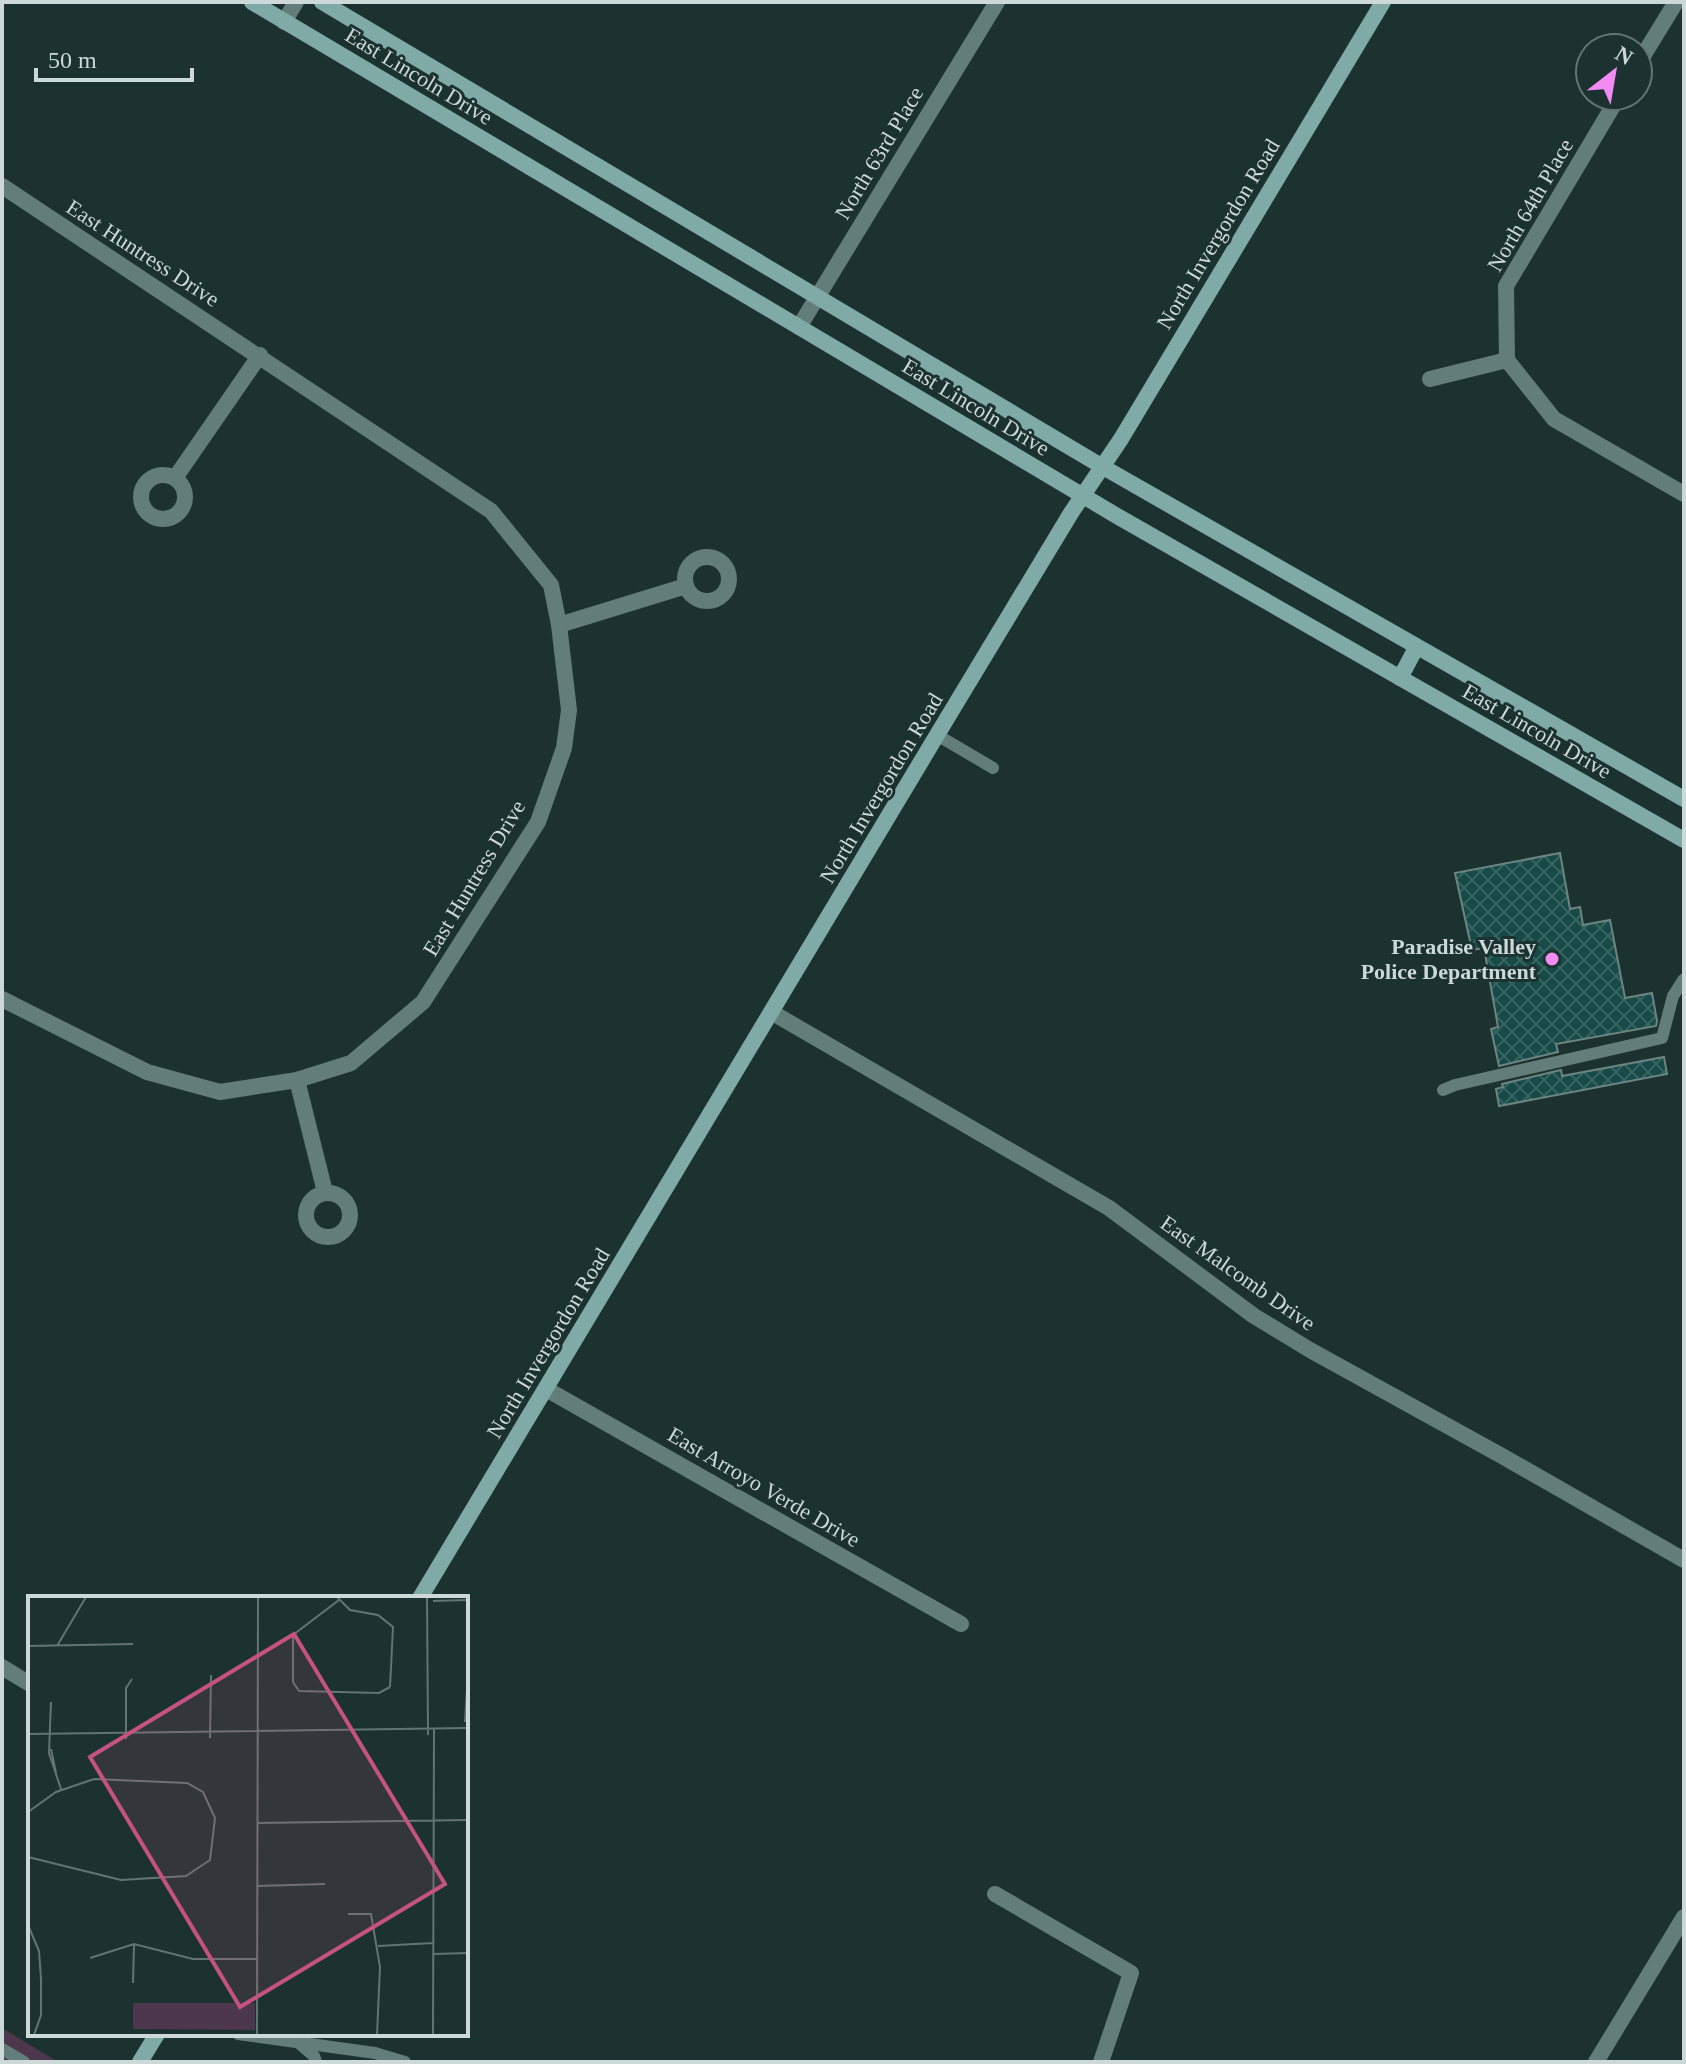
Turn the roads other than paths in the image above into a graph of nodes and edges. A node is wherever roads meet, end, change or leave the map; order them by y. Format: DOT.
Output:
graph roads {
  1 [pos="252,2"];
  2 [pos="296,2"];
  3 [pos="322,2"];
  4 [pos="997,2"];
  5 [pos="1383,2"];
  6 [pos="1675,2"];
  7 [pos="284,22"];
  8 [pos="1654,37"];
  9 [pos="1609,112"];
  10 [pos="2,186"];
  11 [pos="817,297"];
  12 [pos="799,327"];
  13 [pos="260,355"];
  14 [pos="1507,360"];
  15 [pos="1430,379"];
  16 [pos="1103,467"];
  17 [pos="175,478"];
  18 [pos="1684,494"];
  19 [pos="1083,495"];
  20 [pos="686,586"];
  21 [pos="559,625"];
  22 [pos="1416,648"];
  23 [pos="1400,678"];
  24 [pos="937,735"];
  25 [pos="993,768"];
  26 [pos="1684,799"];
  27 [pos="1684,840"];
  28 [pos="1684,979"];
  29 [pos="2,999"];
  30 [pos="773,1013"];
  31 [pos="297,1080"];
  32 [pos="1443,1090"];
  33 [pos="325,1192"];
  34 [pos="546,1389"];
  35 [pos="1684,1560"];
  36 [pos="421,1596"];
  37 [pos="961,1624"];
  38 [pos="2,1667"];
  39 [pos="28,1683"];
  40 [pos="995,1894"];
  41 [pos="1684,1917"];
  42 [pos="156,2036"];
  43 [pos="250,2036"];
  44 [pos="300,2044"];
  45 [pos="2,2049"];
  46 [pos="341,2056"];
  47 [pos="24,2062"];
  48 [pos="140,2062"];
  49 [pos="316,2062"];
  50 [pos="405,2062"];
  51 [pos="1101,2062"];
  52 [pos="1596,2062"];
  1 -- 7 [label="main road, East Lincoln Drive"];
  2 -- 7 [label="street"];
  3 -- 11 [label="main road, East Lincoln Drive"];
  4 -- 11 [label="street, North 63rd Place"];
  5 -- 16 [label="main road, North Invergordon Road"];
  6 -- 8 [label="street"];
  7 -- 12 [label="main road, East Lincoln Drive"];
  9 -- 14 [label="street, North 64th Place"];
  10 -- 13 [label="street, East Huntress Drive"];
  11 -- 12 [label="street, North 63rd Place"];
  11 -- 16 [label="main road, East Lincoln Drive"];
  12 -- 19 [label="main road, East Lincoln Drive"];
  13 -- 17 [label="street"];
  13 -- 21 [label="street, East Huntress Drive"];
  14 -- 15 [label="street"];
  14 -- 18 [label="street"];
  16 -- 19 [label="main road, North Invergordon Road"];
  16 -- 22 [label="main road, East Lincoln Drive"];
  19 -- 23 [label="main road, East Lincoln Drive"];
  19 -- 24 [label="main road, North Invergordon Road"];
  20 -- 21 [label="street"];
  21 -- 31 [label="street, East Huntress Drive"];
  22 -- 23 [label="main road"];
  22 -- 26 [label="main road, East Lincoln Drive"];
  23 -- 27 [label="main road, East Lincoln Drive"];
  24 -- 25 [label="lane"];
  24 -- 30 [label="main road, North Invergordon Road"];
  28 -- 32 [label="lane"];
  29 -- 31 [label="street, East Huntress Drive"];
  30 -- 34 [label="main road, North Invergordon Road"];
  30 -- 35 [label="street, East Malcomb Drive"];
  31 -- 33 [label="street"];
  34 -- 36 [label="main road, North Invergordon Road"];
  34 -- 37 [label="street, East Arroyo Verde Drive"];
  38 -- 39 [label="street"];
  40 -- 51 [label="street"];
  41 -- 52 [label="street"];
  42 -- 48 [label="main road"];
  43 -- 44 [label="lane"];
  44 -- 46 [label="lane"];
  44 -- 49 [label="lane"];
  45 -- 47 [label="lane"];
  46 -- 50 [label="lane"];
}
